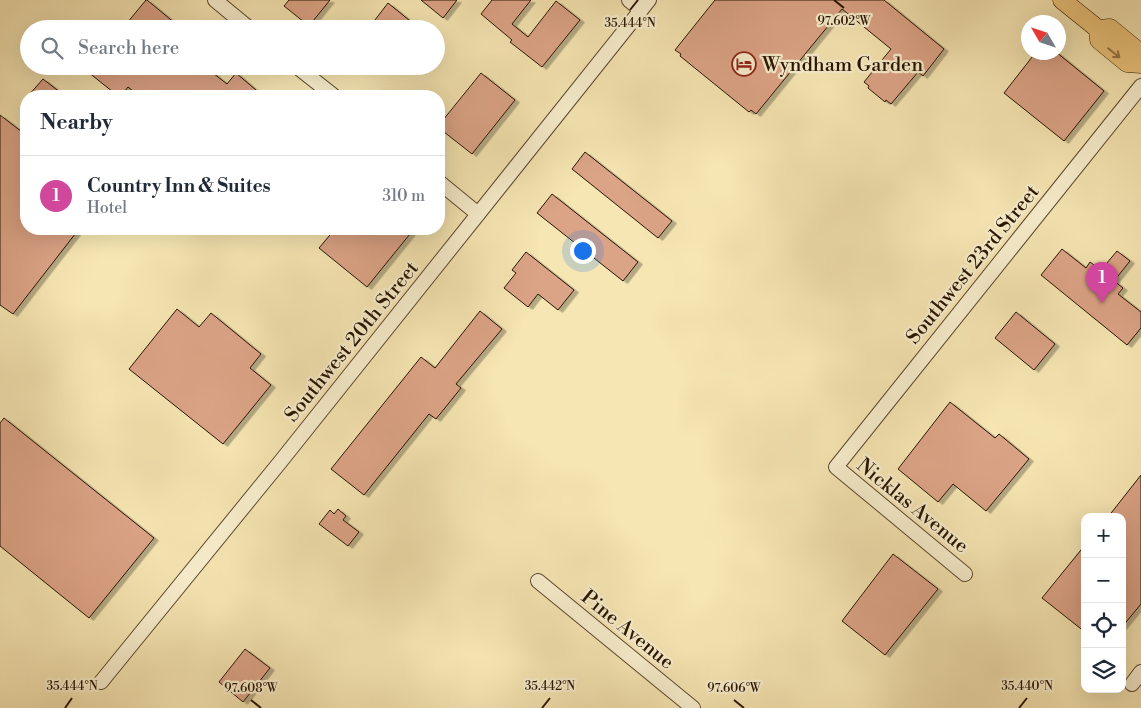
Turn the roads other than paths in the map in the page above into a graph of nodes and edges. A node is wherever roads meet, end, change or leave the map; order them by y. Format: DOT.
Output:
graph roads {
  1 [pos="215,0"];
  2 [pos="629,0"];
  3 [pos="1062,0"];
  4 [pos="645,5"];
  5 [pos="239,20"];
  6 [pos="1141,63"];
  7 [pos="307,75"];
  8 [pos="1141,86"];
  9 [pos="326,90"];
  10 [pos="445,187"];
  11 [pos="478,214"];
  12 [pos="836,467"];
  13 [pos="965,574"];
  14 [pos="538,581"];
  15 [pos="1141,672"];
  16 [pos="101,682"];
  17 [pos="1132,684"];
  18 [pos="693,708"];
  1 -- 5 [label="street"];
  2 -- 4 [label="street"];
  3 -- 6 [label="main road"];
  4 -- 11 [label="street, Southwest 20th Street"];
  7 -- 9 [label="street"];
  8 -- 12 [label="street, Southwest 23rd Street"];
  10 -- 11 [label="street"];
  11 -- 16 [label="street, Southwest 20th Street"];
  12 -- 13 [label="street, Nicklas Avenue"];
  14 -- 18 [label="street, Pine Avenue"];
  15 -- 17 [label="street"];
}
